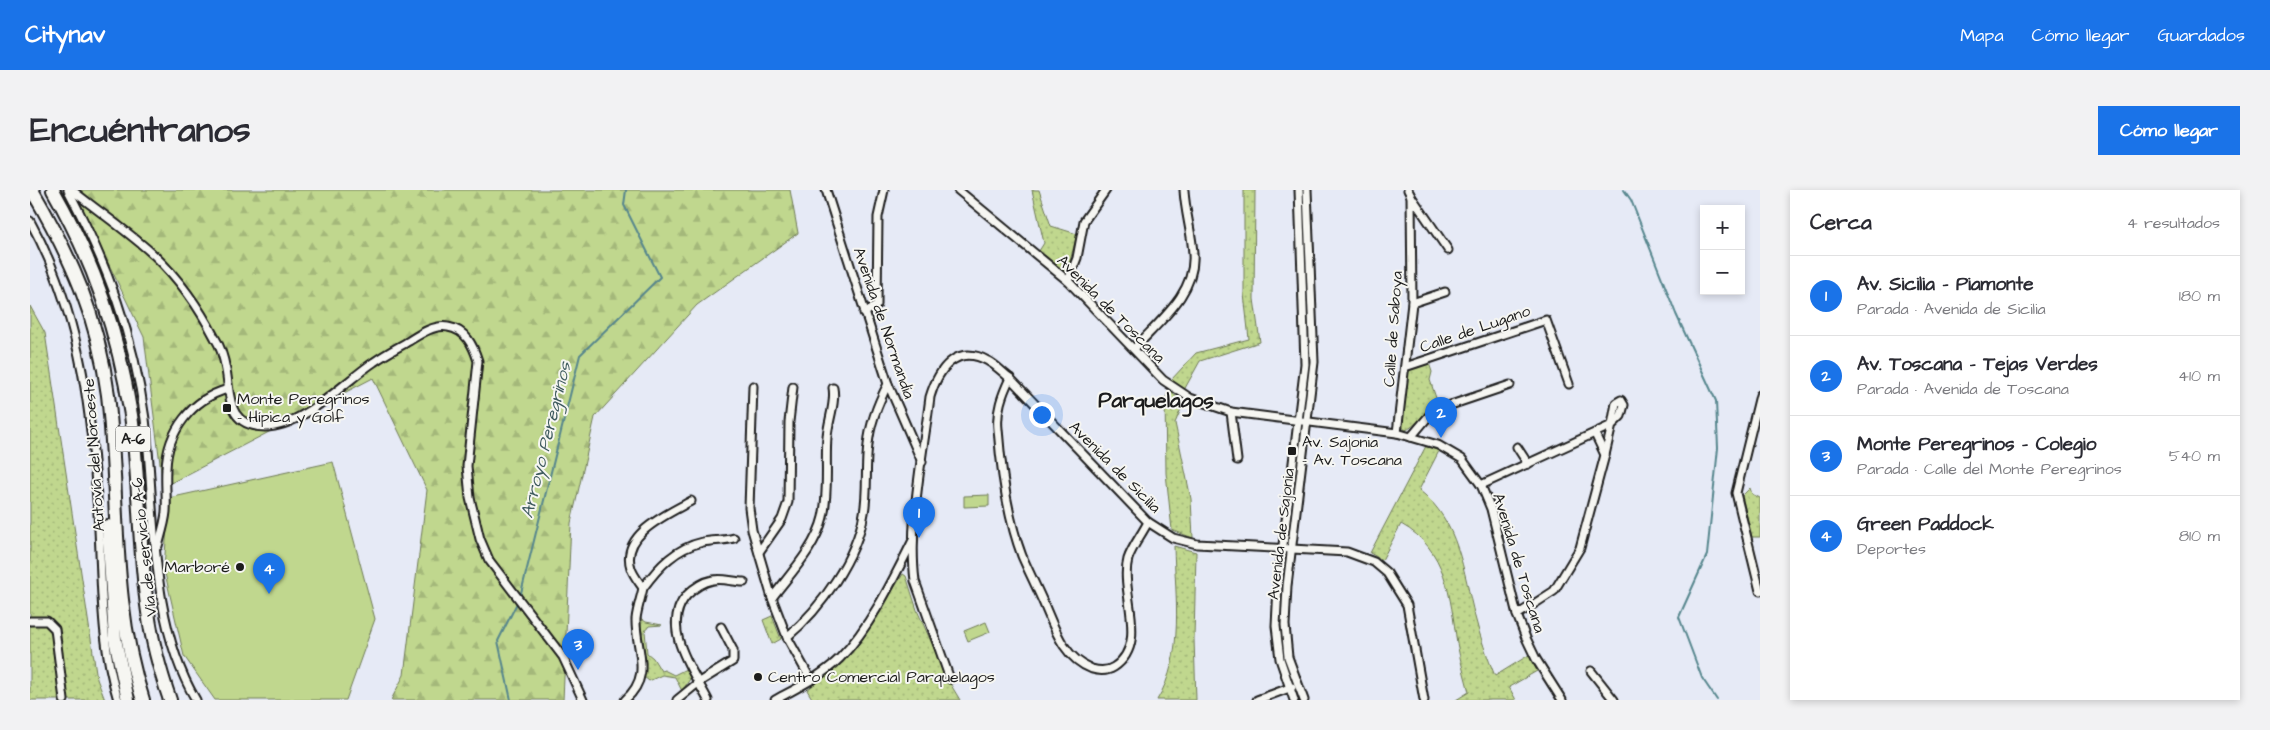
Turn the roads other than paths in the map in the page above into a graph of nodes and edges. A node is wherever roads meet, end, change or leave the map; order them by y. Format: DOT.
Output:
graph roads {
  1 [pos="32,190"];
  2 [pos="53,190"];
  3 [pos="70,190"];
  4 [pos="826,190"];
  5 [pos="884,190"];
  6 [pos="958,190"];
  7 [pos="1106,190"];
  8 [pos="1184,190"];
  9 [pos="1299,190"];
  10 [pos="1307,190"];
  11 [pos="1409,193"];
  12 [pos="30,221"];
  13 [pos="1448,250"];
  14 [pos="1068,281"];
  15 [pos="1445,292"];
  16 [pos="1412,303"];
  17 [pos="864,313"];
  18 [pos="1134,349"];
  19 [pos="1405,367"];
  20 [pos="104,369"];
  21 [pos="1010,378"];
  22 [pos="888,384"];
  23 [pos="1569,384"];
  24 [pos="1510,385"];
  25 [pos="753,386"];
  26 [pos="793,387"];
  27 [pos="833,388"];
  28 [pos="228,389"];
  29 [pos="1760,395"];
  30 [pos="1231,412"];
  31 [pos="1300,420"];
  32 [pos="1308,422"];
  33 [pos="1397,433"];
  34 [pos="1596,434"];
  35 [pos="1411,437"];
  36 [pos="1517,446"];
  37 [pos="1605,455"];
  38 [pos="1236,460"];
  39 [pos="922,462"];
  40 [pos="1528,464"];
  41 [pos="1481,485"];
  42 [pos="691,501"];
  43 [pos="1148,522"];
  44 [pos="734,538"];
  45 [pos="914,538"];
  46 [pos="1283,548"];
  47 [pos="1292,549"];
  48 [pos="759,552"];
  49 [pos="157,554"];
  50 [pos="913,564"];
  51 [pos="895,575"];
  52 [pos="744,582"];
  53 [pos="643,588"];
  54 [pos="1760,591"];
  55 [pos="772,598"];
  56 [pos="1517,615"];
  57 [pos="30,621"];
  58 [pos="721,627"];
  59 [pos="787,637"];
  60 [pos="1591,671"];
  61 [pos="950,679"];
  62 [pos="811,680"];
  63 [pos="699,682"];
  64 [pos="1297,685"];
  65 [pos="1289,688"];
  66 [pos="578,691"];
  67 [pos="628,699"];
  68 [pos="64,700"];
  69 [pos="118,700"];
  70 [pos="128,700"];
  71 [pos="143,700"];
  72 [pos="170,700"];
  73 [pos="196,700"];
  74 [pos="578,700"];
  75 [pos="583,700"];
  76 [pos="677,700"];
  77 [pos="708,700"];
  78 [pos="775,700"];
  79 [pos="1257,700"];
  80 [pos="1294,700"];
  81 [pos="1304,700"];
  82 [pos="1424,700"];
  83 [pos="1562,700"];
  84 [pos="1614,700"];
  1 -- 20 [label="highway, Autovía del Noroeste / A-6"];
  2 -- 72 [label="highway, A-6"];
  3 -- 28 [label="street"];
  3 -- 49 [label="street, Vía de servicio A-6"];
  4 -- 17 [label="street, Avenida de Normandía"];
  5 -- 17 [label="street"];
  6 -- 14 [label="street, Avenida de Toscana"];
  7 -- 14 [label="street"];
  8 -- 18 [label="street"];
  9 -- 31 [label="street, Avenida de Sajonia"];
  10 -- 32 [label="street, Avenida de Sajonia"];
  11 -- 13 [label="street, Calle de Saboya"];
  11 -- 16 [label="street, Calle de Saboya"];
  12 -- 69 [label="street"];
  14 -- 18 [label="street, Avenida de Toscana"];
  15 -- 16 [label="street"];
  16 -- 19 [label="street, Calle de Saboya"];
  17 -- 22 [label="street, Avenida de Normandía"];
  18 -- 30 [label="street, Avenida de Toscana"];
  19 -- 23 [label="street, Calle de Lugano"];
  19 -- 33 [label="street, Calle de Saboya"];
  20 -- 70 [label="highway"];
  20 -- 71 [label="highway, Autovía del Noroeste / A-6"];
  21 -- 39 [label="street, Avenida de Sicilia"];
  21 -- 43 [label="street, Avenida de Sicilia"];
  21 -- 43 [label="street"];
  22 -- 39 [label="street, Avenida de Normandía"];
  22 -- 59 [label="street"];
  24 -- 35 [label="street"];
  25 -- 48 [label="street"];
  26 -- 48 [label="street"];
  27 -- 55 [label="street"];
  28 -- 49 [label="street"];
  28 -- 66 [label="street"];
  29 -- 54 [label="street"];
  30 -- 31 [label="street, Avenida de Toscana"];
  30 -- 38 [label="street"];
  31 -- 32 [label="street, Avenida de Toscana"];
  31 -- 46 [label="street, Avenida de Sajonia"];
  32 -- 33 [label="street, Avenida de Toscana"];
  32 -- 47 [label="street, Avenida de Sajonia"];
  33 -- 35 [label="street, Avenida de Toscana"];
  34 -- 37 [label="street"];
  34 -- 37 [label="street"];
  34 -- 40 [label="street"];
  35 -- 41 [label="street, Avenida de Toscana"];
  36 -- 40 [label="street"];
  37 -- 56 [label="street"];
  39 -- 45 [label="street, Avenida de Sicilia"];
  40 -- 41 [label="street"];
  41 -- 56 [label="street, Avenida de Toscana"];
  42 -- 53 [label="street"];
  43 -- 46 [label="street, Avenida de Sicilia"];
  44 -- 53 [label="street"];
  45 -- 50 [label="street, Avenida de Sicilia"];
  45 -- 51 [label="street"];
  46 -- 47 [label="street, Avenida de Sicilia"];
  46 -- 65 [label="street, Avenida de Sajonia"];
  47 -- 64 [label="street, Avenida de Sajonia"];
  47 -- 82 [label="street, Avenida de Sicilia"];
  48 -- 55 [label="street"];
  49 -- 73 [label="street, Vía de servicio A-6"];
  50 -- 51 [label="street"];
  50 -- 61 [label="street, Avenida de Sicilia"];
  51 -- 62 [label="street"];
  52 -- 63 [label="street"];
  53 -- 67 [label="street"];
  55 -- 59 [label="street"];
  56 -- 83 [label="street, Avenida de Toscana"];
  57 -- 68 [label="street"];
  58 -- 63 [label="street"];
  59 -- 62 [label="street"];
  60 -- 84 [label="street"];
  62 -- 78 [label="street"];
  63 -- 76 [label="street"];
  63 -- 77 [label="street"];
  64 -- 65 [label="street"];
  64 -- 81 [label="street, Avenida de Sajonia"];
  65 -- 79 [label="street"];
  65 -- 80 [label="street, Avenida de Sajonia"];
  66 -- 74 [label="street"];
  66 -- 75 [label="street"];
}
